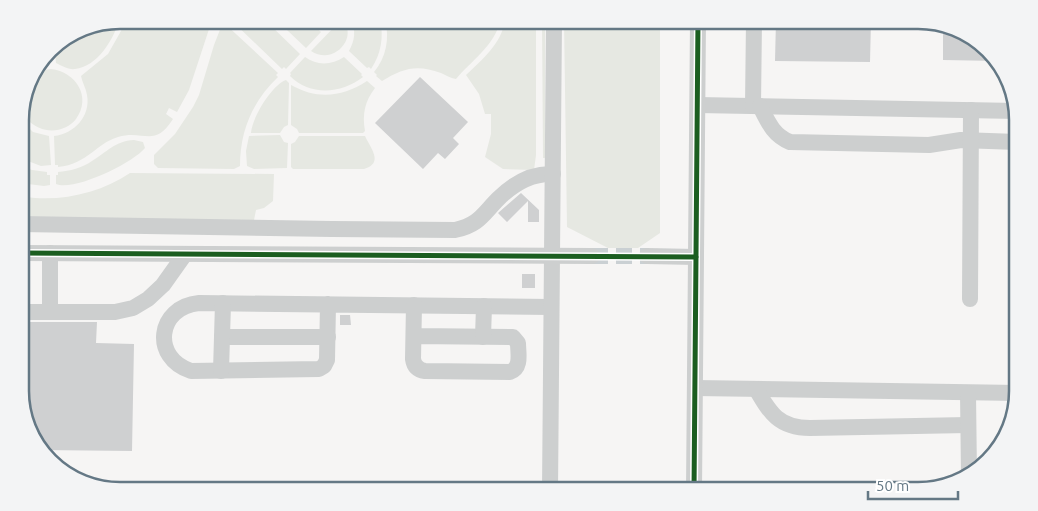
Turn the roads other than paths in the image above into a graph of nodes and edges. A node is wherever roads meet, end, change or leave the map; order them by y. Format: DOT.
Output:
graph roads {
  1 [pos="554,29"];
  2 [pos="698,29"];
  3 [pos="754,29"];
  4 [pos="698,105"];
  5 [pos="756,106"];
  6 [pos="971,110"];
  7 [pos="1008,111"];
  8 [pos="971,140"];
  9 [pos="1009,142"];
  10 [pos="553,174"];
  11 [pos="29,224"];
  12 [pos="29,253"];
  13 [pos="50,253"];
  14 [pos="185,254"];
  15 [pos="551,256"];
  16 [pos="592,256"];
  17 [pos="647,256"];
  18 [pos="696,257"];
  19 [pos="970,299"];
  20 [pos="223,303"];
  21 [pos="328,304"];
  22 [pos="414,305"];
  23 [pos="484,306"];
  24 [pos="551,307"];
  25 [pos="50,311"];
  26 [pos="29,312"];
  27 [pos="414,336"];
  28 [pos="222,337"];
  29 [pos="328,337"];
  30 [pos="483,337"];
  31 [pos="221,371"];
  32 [pos="695,388"];
  33 [pos="756,389"];
  34 [pos="968,392"];
  35 [pos="1009,393"];
  36 [pos="968,425"];
  37 [pos="969,467"];
  38 [pos="550,482"];
  39 [pos="694,482"];
  1 -- 10 [label="street"];
  2 -- 4 [label="street"];
  3 -- 5 [label="street"];
  4 -- 5 [label="street"];
  4 -- 18 [label="street"];
  5 -- 6 [label="street"];
  5 -- 8 [label="street"];
  6 -- 7 [label="street"];
  6 -- 8 [label="street"];
  8 -- 9 [label="street"];
  8 -- 19 [label="street"];
  10 -- 11 [label="street"];
  10 -- 15 [label="street"];
  12 -- 13 [label="street"];
  13 -- 14 [label="street"];
  13 -- 25 [label="street"];
  14 -- 15 [label="street"];
  14 -- 25 [label="street"];
  15 -- 16 [label="street"];
  15 -- 24 [label="street"];
  17 -- 18 [label="street"];
  18 -- 32 [label="street"];
  20 -- 21 [label="street"];
  20 -- 28 [label="street"];
  20 -- 31 [label="street"];
  21 -- 22 [label="street"];
  21 -- 29 [label="street"];
  22 -- 23 [label="street"];
  22 -- 27 [label="street"];
  23 -- 24 [label="street"];
  23 -- 30 [label="street"];
  24 -- 38 [label="street"];
  25 -- 26 [label="street"];
  27 -- 30 [label="street"];
  27 -- 30 [label="street"];
  28 -- 29 [label="street"];
  28 -- 31 [label="street"];
  29 -- 31 [label="street"];
  32 -- 33 [label="street"];
  32 -- 39 [label="street"];
  33 -- 34 [label="street"];
  33 -- 36 [label="street"];
  34 -- 35 [label="street"];
  34 -- 36 [label="street"];
  36 -- 37 [label="street"];
}
